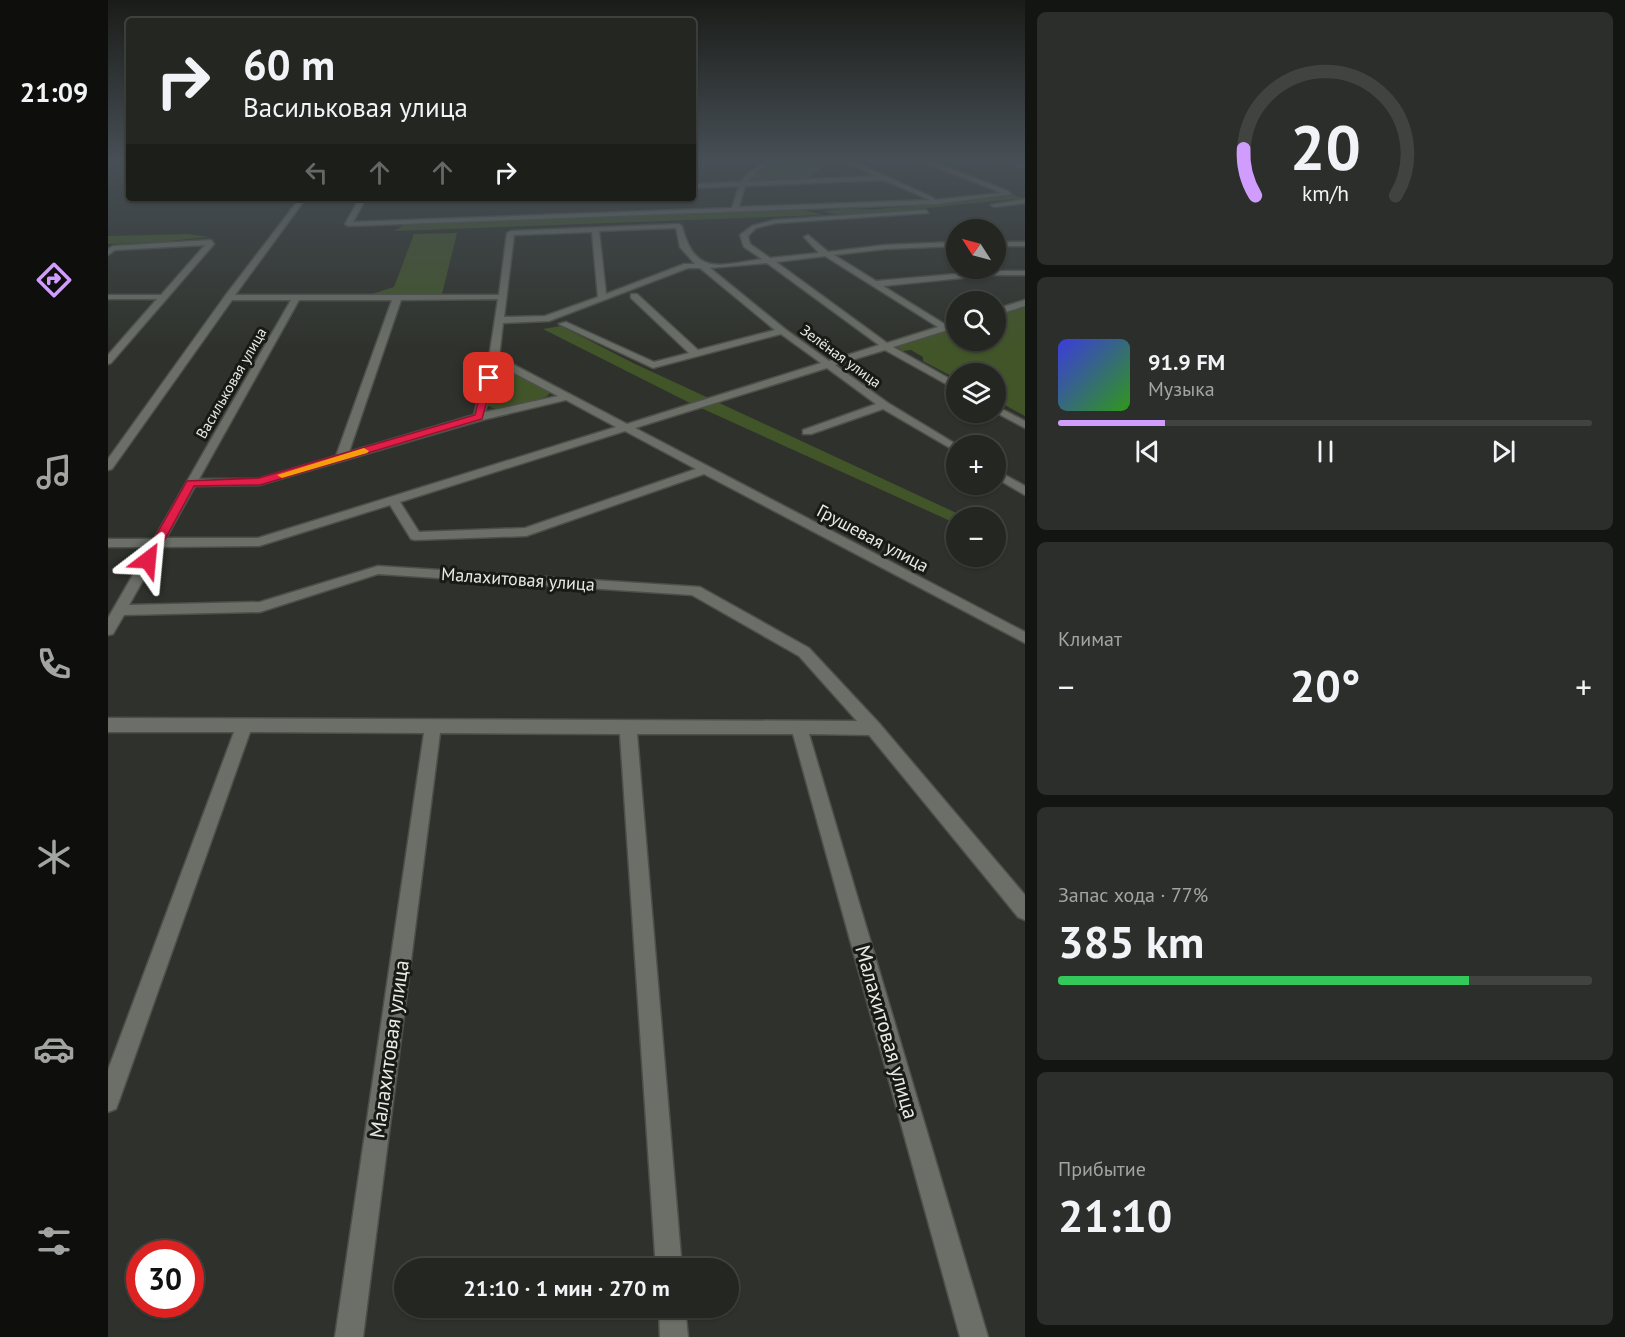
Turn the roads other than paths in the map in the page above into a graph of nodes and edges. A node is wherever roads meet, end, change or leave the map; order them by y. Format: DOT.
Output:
graph roads {
  1 [pos="285,222"];
  2 [pos="349,222"];
  3 [pos="389,222"];
  4 [pos="770,222"];
  5 [pos="595,230"];
  6 [pos="808,237"];
  7 [pos="946,244"];
  8 [pos="1006,244"];
  9 [pos="1025,244"];
  10 [pos="108,253"];
  11 [pos="828,255"];
  12 [pos="771,262"];
  13 [pos="702,266"];
  14 [pos="1025,273"];
  15 [pos="875,284"];
  16 [pos="398,296"];
  17 [pos="634,296"];
  18 [pos="108,297"];
  19 [pos="164,297"];
  20 [pos="297,297"];
  21 [pos="502,297"];
  22 [pos="228,298"];
  23 [pos="602,298"];
  24 [pos="1025,303"];
  25 [pos="1006,309"];
  26 [pos="499,320"];
  27 [pos="563,324"];
  28 [pos="945,328"];
  29 [pos="782,331"];
  30 [pos="108,343"];
  31 [pos="124,343"];
  32 [pos="885,346"];
  33 [pos="696,354"];
  34 [pos="494,358"];
  35 [pos="108,361"];
  36 [pos="828,366"];
  37 [pos="946,381"];
  38 [pos="567,397"];
  39 [pos="884,405"];
  40 [pos="1006,415"];
  41 [pos="479,417"];
  42 [pos="1025,425"];
  43 [pos="623,428"];
  44 [pos="807,432"];
  45 [pos="946,442"];
  46 [pos="341,458"];
  47 [pos="108,467"];
  48 [pos="704,470"];
  49 [pos="1006,479"];
  50 [pos="191,483"];
  51 [pos="1025,491"];
  52 [pos="393,500"];
  53 [pos="108,543"];
  54 [pos="158,543"];
  55 [pos="119,610"];
  56 [pos="108,630"];
  57 [pos="1025,638"];
  58 [pos="108,725"];
  59 [pos="244,726"];
  60 [pos="434,726"];
  61 [pos="628,727"];
  62 [pos="799,728"];
  63 [pos="873,728"];
  64 [pos="1025,910"];
  65 [pos="108,1101"];
  66 [pos="668,1258"];
  67 [pos="673,1318"];
  68 [pos="349,1337"];
  69 [pos="674,1337"];
  70 [pos="974,1337"];
  1 -- 22 [label="street"];
  2 -- 3 [label="street"];
  4 -- 12 [label="street"];
  5 -- 13 [label="street"];
  5 -- 21 [label="street"];
  5 -- 23 [label="street"];
  6 -- 11 [label="street"];
  7 -- 11 [label="street"];
  8 -- 9 [label="street"];
  10 -- 19 [label="street"];
  11 -- 12 [label="street"];
  11 -- 15 [label="street"];
  12 -- 13 [label="street"];
  12 -- 32 [label="street"];
  13 -- 23 [label="street"];
  13 -- 29 [label="street, Зелёная улица"];
  14 -- 15 [label="street"];
  15 -- 28 [label="street"];
  16 -- 20 [label="street"];
  16 -- 21 [label="street"];
  16 -- 46 [label="street"];
  17 -- 33 [label="street"];
  18 -- 19 [label="street"];
  19 -- 31 [label="street"];
  20 -- 22 [label="street"];
  20 -- 50 [label="street, Васильковая улица"];
  21 -- 26 [label="street"];
  22 -- 47 [label="street"];
  23 -- 26 [label="street"];
  24 -- 25 [label="street"];
  26 -- 34 [label="street"];
  27 -- 33 [label="street, Зелёная улица"];
  28 -- 32 [label="street"];
  29 -- 33 [label="street, Зелёная улица"];
  29 -- 36 [label="street, Зелёная улица"];
  30 -- 31 [label="street"];
  31 -- 35 [label="street"];
  32 -- 36 [label="street"];
  32 -- 37 [label="street"];
  34 -- 38 [label="street, Грушевая улица"];
  34 -- 41 [label="street"];
  36 -- 39 [label="street, Зелёная улица"];
  36 -- 43 [label="street"];
  38 -- 41 [label="street"];
  38 -- 43 [label="street, Грушевая улица"];
  39 -- 44 [label="street, Зелёная улица"];
  39 -- 45 [label="street, Зелёная улица"];
  40 -- 42 [label="street"];
  41 -- 46 [label="street"];
  43 -- 48 [label="street, Грушевая улица"];
  43 -- 52 [label="street"];
  46 -- 50 [label="street"];
  48 -- 52 [label="street"];
  48 -- 57 [label="street, Грушевая улица"];
  49 -- 51 [label="street"];
  50 -- 54 [label="street, Васильковая улица"];
  52 -- 54 [label="street"];
  53 -- 54 [label="street"];
  54 -- 55 [label="street"];
  55 -- 56 [label="street"];
  55 -- 63 [label="street, Малахитовая улица"];
  58 -- 59 [label="street"];
  59 -- 60 [label="street"];
  59 -- 65 [label="street"];
  60 -- 61 [label="street"];
  60 -- 68 [label="street, Малахитовая улица"];
  61 -- 62 [label="street"];
  61 -- 66 [label="street"];
  62 -- 63 [label="street"];
  62 -- 70 [label="street, Малахитовая улица"];
  63 -- 64 [label="street, Малахитовая улица"];
  67 -- 69 [label="street"];
}
